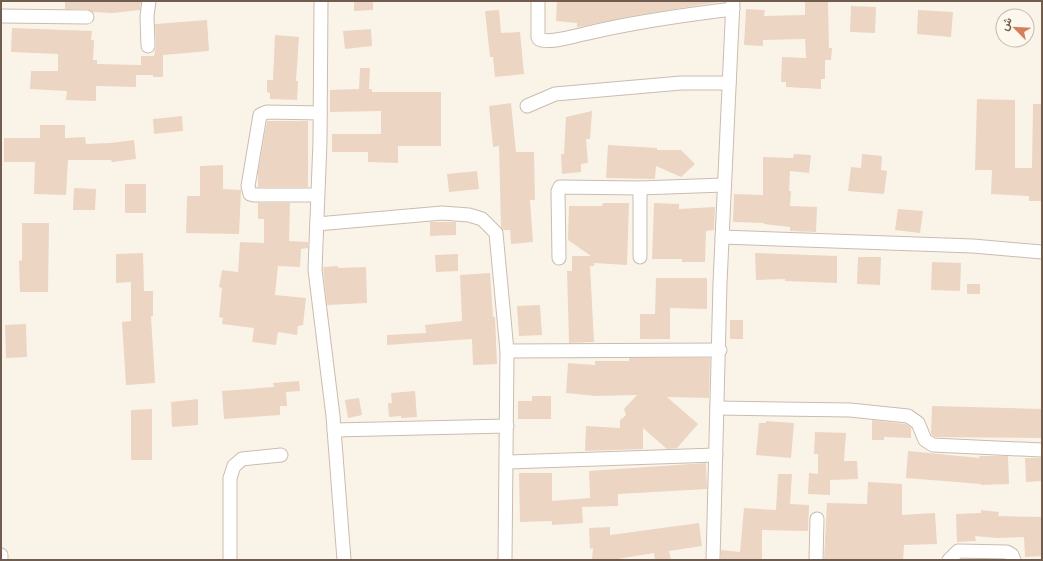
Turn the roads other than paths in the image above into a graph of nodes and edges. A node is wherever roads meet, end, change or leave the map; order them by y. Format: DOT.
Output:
graph roads {
  1 [pos="149,1"];
  2 [pos="321,1"];
  3 [pos="538,1"];
  4 [pos="733,5"];
  5 [pos="1,16"];
  6 [pos="87,17"];
  7 [pos="148,46"];
  8 [pos="729,83"];
  9 [pos="526,106"];
  10 [pos="320,113"];
  11 [pos="724,185"];
  12 [pos="640,188"];
  13 [pos="317,195"];
  14 [pos="317,224"];
  15 [pos="722,237"];
  16 [pos="1042,252"];
  17 [pos="640,257"];
  18 [pos="559,258"];
  19 [pos="720,350"];
  20 [pos="507,351"];
  21 [pos="717,408"];
  22 [pos="507,426"];
  23 [pos="334,430"];
  24 [pos="1042,450"];
  25 [pos="281,455"];
  26 [pos="716,455"];
  27 [pos="507,462"];
  28 [pos="817,519"];
  29 [pos="1,555"];
  30 [pos="1,560"];
  31 [pos="230,560"];
  32 [pos="344,560"];
  33 [pos="505,560"];
  34 [pos="713,560"];
  35 [pos="816,560"];
  36 [pos="949,560"];
  37 [pos="1014,560"];
  1 -- 7 [label="street"];
  2 -- 10 [label="street"];
  3 -- 4 [label="street"];
  4 -- 8 [label="street"];
  5 -- 6 [label="street"];
  8 -- 9 [label="street"];
  8 -- 11 [label="street"];
  10 -- 13 [label="street"];
  10 -- 13 [label="street"];
  11 -- 12 [label="street"];
  11 -- 15 [label="street"];
  12 -- 17 [label="street"];
  12 -- 18 [label="street"];
  13 -- 14 [label="street"];
  14 -- 20 [label="street"];
  14 -- 23 [label="street"];
  15 -- 16 [label="street"];
  15 -- 19 [label="street"];
  19 -- 20 [label="street"];
  19 -- 21 [label="street"];
  20 -- 22 [label="street"];
  21 -- 24 [label="street"];
  21 -- 26 [label="street"];
  22 -- 23 [label="street"];
  22 -- 27 [label="street"];
  23 -- 32 [label="street"];
  25 -- 31 [label="street"];
  26 -- 27 [label="street"];
  26 -- 34 [label="street"];
  27 -- 33 [label="street"];
  28 -- 35 [label="street"];
  29 -- 30 [label="street"];
  36 -- 37 [label="street"];
}
